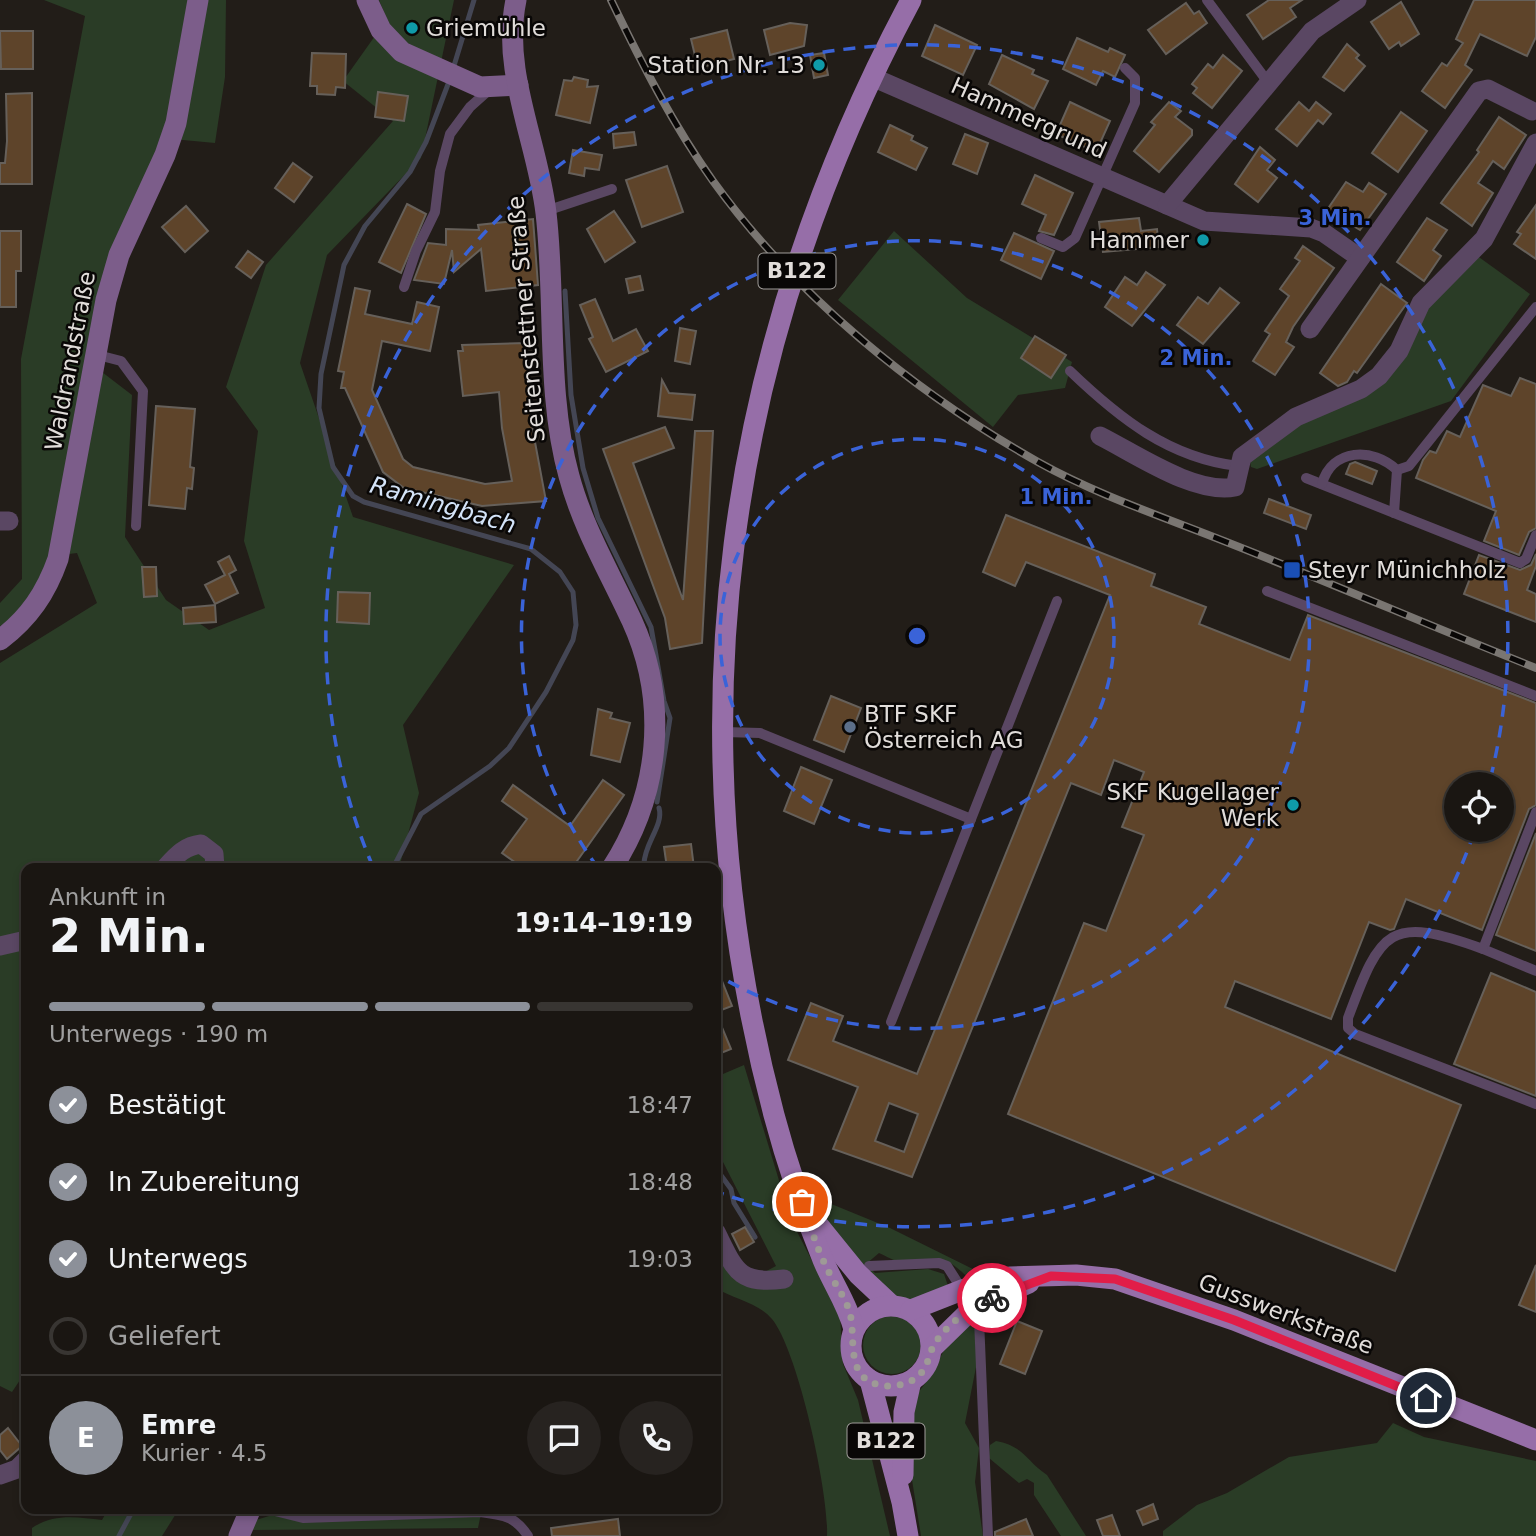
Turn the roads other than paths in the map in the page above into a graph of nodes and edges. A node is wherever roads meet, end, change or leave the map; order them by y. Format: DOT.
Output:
graph roads {
  1 [pos="198,0"];
  2 [pos="368,0"];
  3 [pos="516,0"];
  4 [pos="911,0"];
  5 [pos="1207,0"];
  6 [pos="1357,0"];
  7 [pos="1125,68"];
  8 [pos="872,77"];
  9 [pos="1267,81"];
  10 [pos="518,85"];
  11 [pos="481,87"];
  12 [pos="1532,111"];
  13 [pos="1536,143"];
  14 [pos="1101,176"];
  15 [pos="612,189"];
  16 [pos="1167,205"];
  17 [pos="546,211"];
  18 [pos="1041,238"];
  19 [pos="1360,258"];
  20 [pos="404,287"];
  21 [pos="1536,307"];
  22 [pos="1310,329"];
  23 [pos="94,354"];
  24 [pos="1070,371"];
  25 [pos="1100,436"];
  26 [pos="1238,466"];
  27 [pos="1397,470"];
  28 [pos="1306,478"];
  29 [pos="1322,484"];
  30 [pos="1394,513"];
  31 [pos="136,526"];
  32 [pos="1536,535"];
  33 [pos="1267,590"];
  34 [pos="1058,601"];
  35 [pos="0,640"];
  36 [pos="1536,696"];
  37 [pos="720,732"];
  38 [pos="1536,812"];
  39 [pos="971,819"];
  40 [pos="169,863"];
  41 [pos="215,863"];
  42 [pos="615,863"];
  43 [pos="21,941"];
  44 [pos="0,946"];
  45 [pos="1483,949"];
  46 [pos="1536,971"];
  47 [pos="891,1022"];
  48 [pos="1536,1104"];
  49 [pos="802,1202"];
  50 [pos="721,1241"];
  51 [pos="869,1266"];
  52 [pos="784,1279"];
  53 [pos="968,1298"];
  54 [pos="901,1307"];
  55 [pos="854,1329"];
  56 [pos="932,1348"];
  57 [pos="870,1380"];
  58 [pos="911,1381"];
  59 [pos="1536,1440"];
  60 [pos="21,1465"];
  61 [pos="0,1475"];
  62 [pos="902,1502"];
  63 [pos="248,1514"];
  64 [pos="287,1514"];
  65 [pos="421,1514"];
  66 [pos="494,1514"];
  67 [pos="239,1536"];
  68 [pos="528,1536"];
  69 [pos="908,1536"];
  70 [pos="988,1536"];
  1 -- 23 [label="main road, Waldrandstraße"];
  2 -- 11 [label="main road"];
  3 -- 10 [label="main road, Seitenstettner Straße"];
  4 -- 8 [label="main road, B122"];
  5 -- 9 [label="lane"];
  6 -- 9 [label="street"];
  7 -- 14 [label="lane"];
  8 -- 14 [label="street, Hammergrund"];
  8 -- 37 [label="main road, B122"];
  9 -- 16 [label="street"];
  10 -- 11 [label="main road"];
  10 -- 17 [label="main road, Seitenstettner Straße"];
  11 -- 20 [label="lane"];
  12 -- 19 [label="street"];
  13 -- 26 [label="street"];
  14 -- 16 [label="street, Hammergrund"];
  14 -- 18 [label="lane"];
  15 -- 17 [label="lane"];
  16 -- 19 [label="street, Hammergrund"];
  17 -- 42 [label="main road, Seitenstettner Straße"];
  19 -- 22 [label="street"];
  21 -- 27 [label="lane"];
  23 -- 31 [label="lane"];
  23 -- 35 [label="main road, Waldrandstraße"];
  24 -- 26 [label="lane"];
  25 -- 26 [label="street"];
  27 -- 29 [label="lane"];
  27 -- 30 [label="lane"];
  28 -- 29 [label="lane"];
  29 -- 30 [label="lane"];
  30 -- 32 [label="lane"];
  33 -- 36 [label="lane"];
  34 -- 39 [label="lane"];
  37 -- 39 [label="lane"];
  37 -- 49 [label="main road, B122"];
  38 -- 45 [label="lane"];
  39 -- 47 [label="lane"];
  40 -- 41 [label="street"];
  43 -- 44 [label="street"];
  45 -- 46 [label="lane"];
  45 -- 48 [label="lane"];
  49 -- 54 [label="main road, B122"];
  49 -- 55 [label="main road, B122"];
  50 -- 52 [label="street"];
  51 -- 53 [label="lane"];
  53 -- 54 [label="main road, Gusswerkstraße"];
  53 -- 56 [label="main road, Gusswerkstraße"];
  53 -- 59 [label="main road, Gusswerkstraße"];
  53 -- 70 [label="lane"];
  54 -- 55 [label="main road"];
  54 -- 56 [label="main road, B122"];
  55 -- 57 [label="main road, B122"];
  56 -- 58 [label="main road, B122"];
  57 -- 58 [label="main road"];
  57 -- 62 [label="main road, B122"];
  58 -- 62 [label="main road, B122"];
  60 -- 61 [label="street"];
  62 -- 69 [label="main road, B122"];
  63 -- 67 [label="main road"];
  64 -- 65 [label="lane"];
  66 -- 68 [label="lane"];
}
